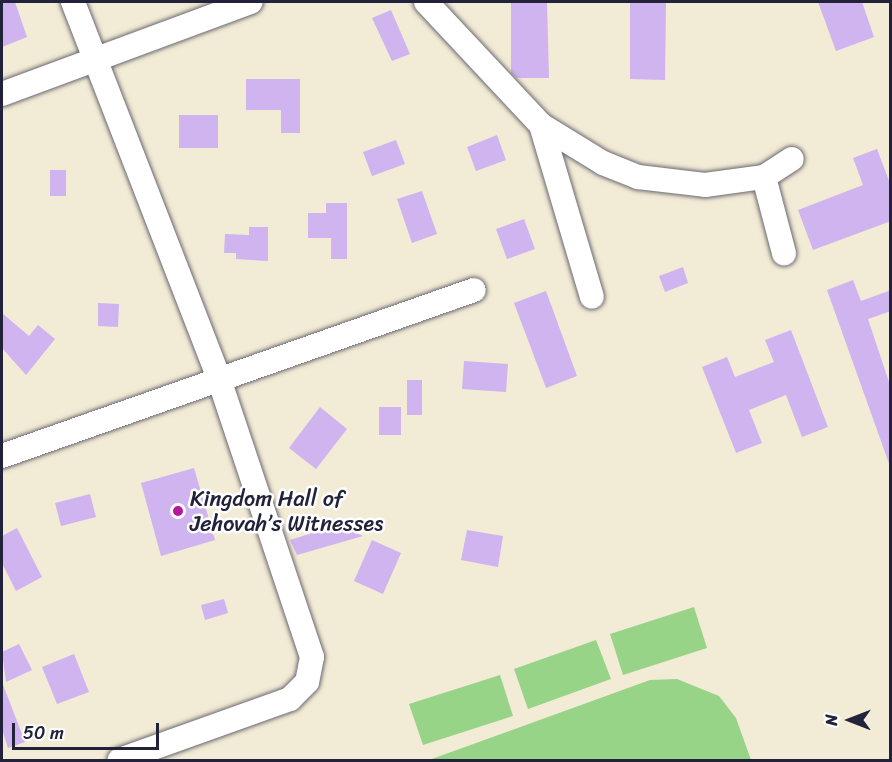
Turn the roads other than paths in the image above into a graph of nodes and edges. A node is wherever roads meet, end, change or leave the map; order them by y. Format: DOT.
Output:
graph roads {
  1 [pos="73,2"];
  2 [pos="251,2"];
  3 [pos="426,2"];
  4 [pos="94,57"];
  5 [pos="2,94"];
  6 [pos="541,125"];
  7 [pos="792,159"];
  8 [pos="764,177"];
  9 [pos="784,253"];
  10 [pos="474,290"];
  11 [pos="592,297"];
  12 [pos="219,379"];
  13 [pos="2,456"];
  14 [pos="120,760"];
  1 -- 4 [label="street"];
  2 -- 4 [label="street"];
  3 -- 6 [label="street"];
  4 -- 5 [label="street"];
  4 -- 12 [label="street"];
  6 -- 8 [label="street"];
  6 -- 11 [label="street"];
  7 -- 8 [label="street"];
  8 -- 9 [label="street"];
  10 -- 12 [label="street"];
  12 -- 13 [label="street"];
  12 -- 14 [label="street"];
}
